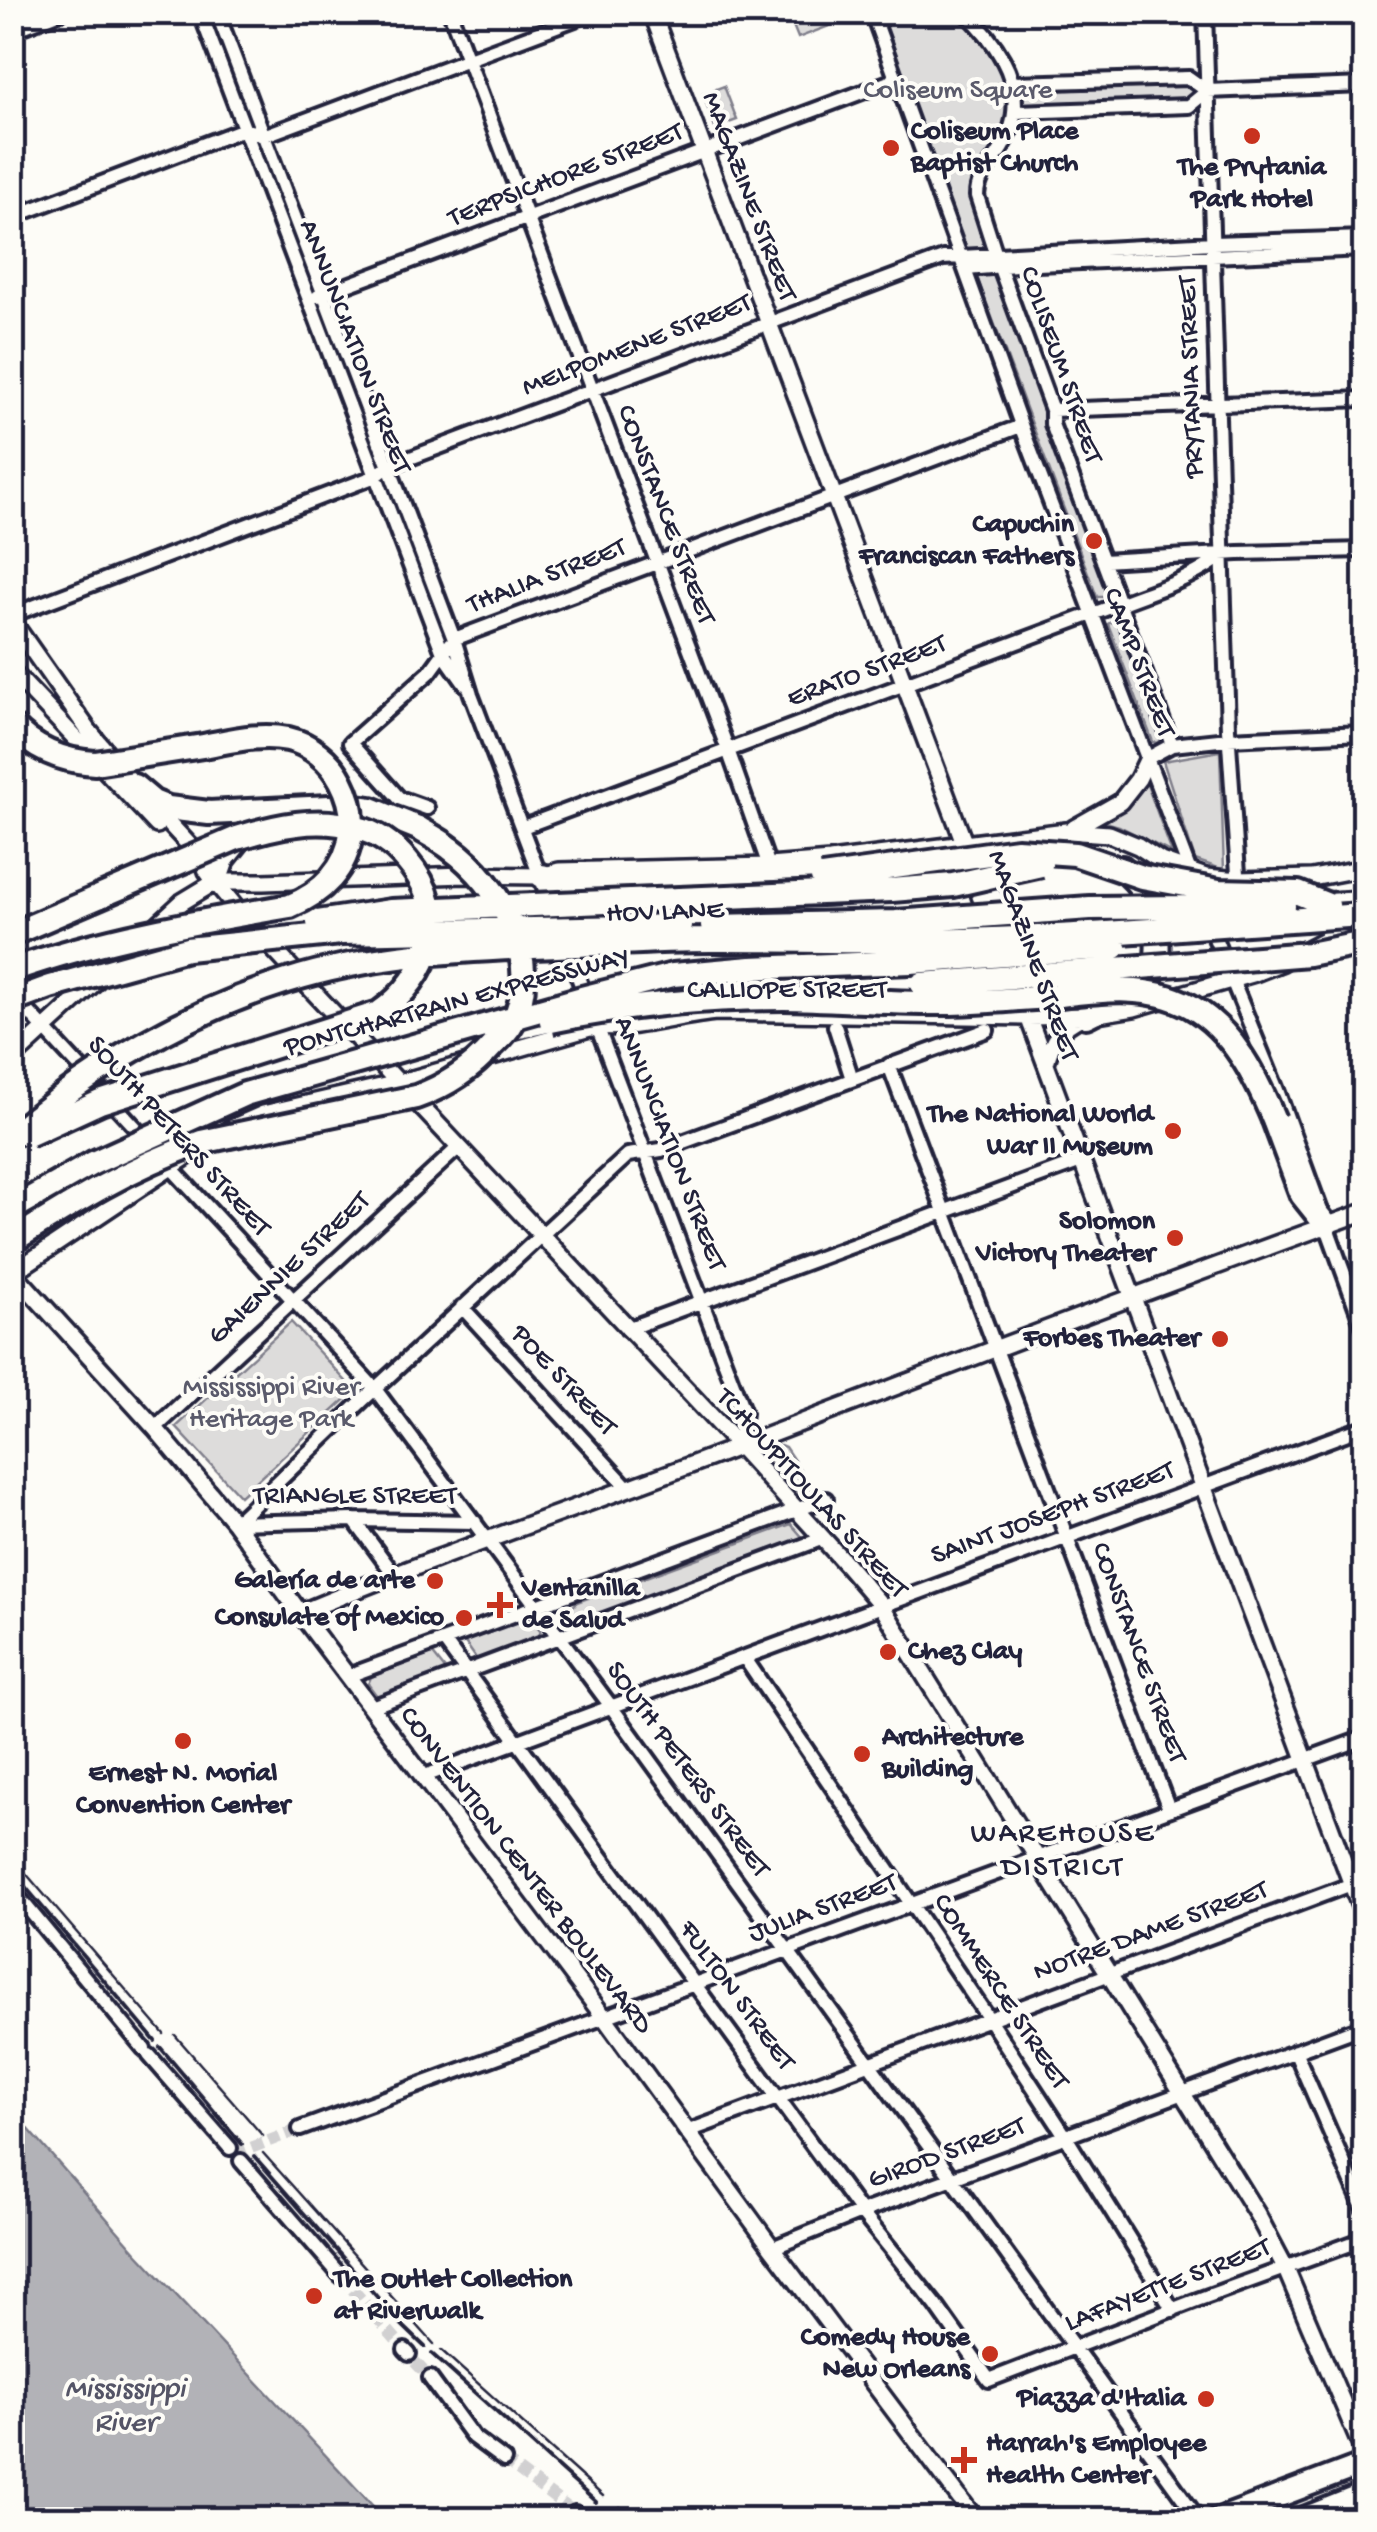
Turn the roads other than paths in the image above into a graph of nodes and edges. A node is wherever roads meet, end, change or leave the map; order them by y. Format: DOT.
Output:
graph roads {
  1 [pos="60,12"];
  2 [pos="200,12"];
  3 [pos="217,12"];
  4 [pos="450,12"];
  5 [pos="594,12"];
  6 [pos="652,12"];
  7 [pos="872,12"];
  8 [pos="965,12"];
  9 [pos="1205,12"];
  10 [pos="12,31"];
  11 [pos="467,60"];
  12 [pos="897,79"];
  13 [pos="1013,83"];
  14 [pos="1364,85"];
  15 [pos="1207,91"];
  16 [pos="1016,112"];
  17 [pos="244,130"];
  18 [pos="263,136"];
  19 [pos="704,150"];
  20 [pos="12,217"];
  21 [pos="526,217"];
  22 [pos="1364,238"];
  23 [pos="1213,249"];
  24 [pos="1364,249"];
  25 [pos="997,260"];
  26 [pos="963,263"];
  27 [pos="324,294"];
  28 [pos="309,299"];
  29 [pos="769,322"];
  30 [pos="591,390"];
  31 [pos="1364,399"];
  32 [pos="1218,404"];
  33 [pos="1052,410"];
  34 [pos="1022,426"];
  35 [pos="388,466"];
  36 [pos="376,476"];
  37 [pos="833,495"];
  38 [pos="1364,550"];
  39 [pos="1224,554"];
  40 [pos="1103,561"];
  41 [pos="656,562"];
  42 [pos="1119,604"];
  43 [pos="1092,614"];
  44 [pos="12,618"];
  45 [pos="454,638"];
  46 [pos="444,653"];
  47 [pos="12,672"];
  48 [pos="905,684"];
  49 [pos="471,694"];
  50 [pos="12,725"];
  51 [pos="1364,733"];
  52 [pos="1228,739"];
  53 [pos="1172,745"];
  54 [pos="728,750"];
  55 [pos="1148,758"];
  56 [pos="134,786"];
  57 [pos="300,808"];
  58 [pos="427,808"];
  59 [pos="523,828"];
  60 [pos="1066,831"];
  61 [pos="1012,838"];
  62 [pos="965,845"];
  63 [pos="770,866"];
  64 [pos="1364,868"];
  65 [pos="1190,873"];
  66 [pos="211,876"];
  67 [pos="542,876"];
  68 [pos="1239,880"];
  69 [pos="1364,903"];
  70 [pos="1328,905"];
  71 [pos="1364,915"];
  72 [pos="1364,929"];
  73 [pos="1236,930"];
  74 [pos="12,934"];
  75 [pos="1364,942"];
  76 [pos="1235,947"];
  77 [pos="187,949"];
  78 [pos="12,970"];
  79 [pos="1233,980"];
  80 [pos="12,997"];
  81 [pos="1086,1016"];
  82 [pos="1028,1018"];
  83 [pos="597,1026"];
  84 [pos="835,1026"];
  85 [pos="47,1028"];
  86 [pos="986,1030"];
  87 [pos="463,1034"];
  88 [pos="12,1060"];
  89 [pos="889,1065"];
  90 [pos="1045,1066"];
  91 [pos="852,1079"];
  92 [pos="398,1082"];
  93 [pos="12,1136"];
  94 [pos="12,1145"];
  95 [pos="459,1147"];
  96 [pos="646,1151"];
  97 [pos="1081,1161"];
  98 [pos="171,1166"];
  99 [pos="12,1209"];
  100 [pos="944,1211"];
  101 [pos="1364,1212"];
  102 [pos="1326,1225"];
  103 [pos="540,1235"];
  104 [pos="12,1241"];
  105 [pos="13,1272"];
  106 [pos="1133,1296"];
  107 [pos="293,1301"];
  108 [pos="702,1301"];
  109 [pos="462,1308"];
  110 [pos="628,1329"];
  111 [pos="1364,1330"];
  112 [pos="996,1348"];
  113 [pos="375,1389"];
  114 [pos="1364,1427"];
  115 [pos="155,1428"];
  116 [pos="738,1446"];
  117 [pos="1204,1485"];
  118 [pos="628,1488"];
  119 [pos="826,1499"];
  120 [pos="797,1510"];
  121 [pos="354,1520"];
  122 [pos="236,1522"];
  123 [pos="474,1522"];
  124 [pos="1068,1536"];
  125 [pos="824,1538"];
  126 [pos="488,1540"];
  127 [pos="393,1574"];
  128 [pos="880,1605"];
  129 [pos="537,1607"];
  130 [pos="300,1613"];
  131 [pos="559,1636"];
  132 [pos="444,1641"];
  133 [pos="744,1657"];
  134 [pos="467,1671"];
  135 [pos="348,1676"];
  136 [pos="610,1705"];
  137 [pos="371,1707"];
  138 [pos="1364,1738"];
  139 [pos="518,1740"];
  140 [pos="1305,1760"];
  141 [pos="422,1777"];
  142 [pos="1170,1809"];
  143 [pos="1037,1857"];
  144 [pos="1352,1884"];
  145 [pos="12,1889"];
  146 [pos="912,1904"];
  147 [pos="1364,1917"];
  148 [pos="787,1949"];
  149 [pos="1108,1975"];
  150 [pos="696,1983"];
  151 [pos="604,2017"];
  152 [pos="988,2019"];
  153 [pos="1364,2026"];
  154 [pos="1295,2051"];
  155 [pos="870,2064"];
  156 [pos="1183,2094"];
  157 [pos="778,2097"];
  158 [pos="300,2130"];
  159 [pos="686,2132"];
  160 [pos="1066,2138"];
  161 [pos="230,2148"];
  162 [pos="241,2161"];
  163 [pos="952,2179"];
  164 [pos="1364,2210"];
  165 [pos="861,2212"];
  166 [pos="1364,2239"];
  167 [pos="772,2248"];
  168 [pos="1285,2267"];
  169 [pos="341,2276"];
  170 [pos="1173,2310"];
  171 [pos="1076,2348"];
  172 [pos="430,2378"];
  173 [pos="989,2380"];
  174 [pos="1364,2453"];
  175 [pos="504,2460"];
  176 [pos="1364,2464"];
  177 [pos="1364,2494"];
  178 [pos="976,2520"];
  179 [pos="1199,2520"];
  180 [pos="1216,2520"];
  181 [pos="1299,2520"];
  1 -- 10 [label="street"];
  2 -- 17 [label="street, ANNUNCIATION STREET"];
  3 -- 18 [label="street, ANNUNCIATION STREET"];
  4 -- 11 [label="street, CONSTANCE STREET"];
  5 -- 11 [label="street"];
  6 -- 19 [label="street, MAGAZINE STREET"];
  7 -- 12 [label="street, CAMP STREET"];
  8 -- 13 [label="street"];
  9 -- 15 [label="street, PRYTANIA STREET"];
  11 -- 18 [label="street"];
  11 -- 21 [label="street, CONSTANCE STREET"];
  12 -- 19 [label="street, TERPSICHORE STREET"];
  12 -- 26 [label="street, CAMP STREET"];
  13 -- 15 [label="street"];
  13 -- 16 [label="street"];
  14 -- 15 [label="street"];
  15 -- 16 [label="street"];
  15 -- 23 [label="street, PRYTANIA STREET"];
  16 -- 25 [label="street, COLISEUM STREET"];
  17 -- 18 [label="street"];
  17 -- 20 [label="street"];
  17 -- 28 [label="street, ANNUNCIATION STREET"];
  18 -- 27 [label="street, ANNUNCIATION STREET"];
  19 -- 21 [label="street, TERPSICHORE STREET"];
  19 -- 29 [label="street, MAGAZINE STREET"];
  21 -- 27 [label="street, TERPSICHORE STREET"];
  21 -- 30 [label="street, CONSTANCE STREET"];
  22 -- 23 [label="street, MELPOMENE STREET"];
  23 -- 24 [label="street, MELPOMENE STREET"];
  23 -- 25 [label="street, MELPOMENE STREET"];
  23 -- 32 [label="street, PRYTANIA STREET"];
  25 -- 26 [label="street, MELPOMENE STREET"];
  25 -- 33 [label="street, COLISEUM STREET"];
  26 -- 29 [label="street, MELPOMENE STREET"];
  26 -- 34 [label="street, CAMP STREET"];
  27 -- 28 [label="street, TERPSICHORE STREET"];
  27 -- 35 [label="street, ANNUNCIATION STREET"];
  28 -- 36 [label="street, ANNUNCIATION STREET"];
  29 -- 30 [label="street, MELPOMENE STREET"];
  29 -- 37 [label="street, MAGAZINE STREET"];
  30 -- 35 [label="street, MELPOMENE STREET"];
  30 -- 41 [label="street, CONSTANCE STREET"];
  31 -- 32 [label="street"];
  32 -- 33 [label="street"];
  32 -- 39 [label="street, PRYTANIA STREET"];
  33 -- 40 [label="street, COLISEUM STREET"];
  34 -- 37 [label="street, THALIA STREET"];
  34 -- 43 [label="street, CAMP STREET"];
  35 -- 36 [label="street, MELPOMENE STREET"];
  35 -- 45 [label="street, ANNUNCIATION STREET"];
  36 -- 44 [label="street, MELPOMENE STREET"];
  36 -- 46 [label="street, ANNUNCIATION STREET"];
  37 -- 41 [label="street, THALIA STREET"];
  37 -- 48 [label="street, MAGAZINE STREET"];
  38 -- 39 [label="street, ERATO STREET"];
  39 -- 40 [label="street, ERATO STREET"];
  39 -- 42 [label="street, ERATO STREET"];
  39 -- 52 [label="street, PRYTANIA STREET"];
  40 -- 42 [label="street, COLISEUM STREET"];
  41 -- 45 [label="street, THALIA STREET"];
  41 -- 54 [label="street, CONSTANCE STREET"];
  42 -- 43 [label="street, ERATO STREET"];
  42 -- 53 [label="street, COLISEUM STREET"];
  43 -- 48 [label="street, ERATO STREET"];
  43 -- 55 [label="street, CAMP STREET"];
  44 -- 56 [label="street, TCHOUPITOULAS STREET"];
  45 -- 46 [label="street, THALIA STREET"];
  45 -- 49 [label="street, ANNUNCIATION STREET"];
  46 -- 49 [label="street, ANNUNCIATION STREET"];
  46 -- 58 [label="street, THALIA STREET"];
  47 -- 66 [label="street, TCHOUPITOULAS STREET"];
  48 -- 54 [label="street, ERATO STREET"];
  48 -- 62 [label="street, MAGAZINE STREET"];
  49 -- 59 [label="street, ANNUNCIATION STREET"];
  50 -- 78 [label="highway, bridge"];
  51 -- 52 [label="street"];
  52 -- 53 [label="street"];
  52 -- 68 [label="street, PRYTANIA STREET"];
  53 -- 55 [label="street"];
  54 -- 59 [label="street, ERATO STREET"];
  54 -- 63 [label="street, CONSTANCE STREET"];
  55 -- 60 [label="street"];
  55 -- 65 [label="street, CAMP STREET"];
  56 -- 57 [label="highway"];
  56 -- 66 [label="street, TCHOUPITOULAS STREET"];
  57 -- 66 [label="highway"];
  57 -- 104 [label="highway, bridge"];
  59 -- 67 [label="street, ANNUNCIATION STREET"];
  60 -- 61 [label="street"];
  60 -- 65 [label="street"];
  61 -- 62 [label="street"];
  61 -- 81 [label="street"];
  62 -- 63 [label="street"];
  62 -- 82 [label="street, MAGAZINE STREET"];
  63 -- 67 [label="street"];
  64 -- 68 [label="street"];
  65 -- 68 [label="street"];
  65 -- 79 [label="street, CAMP STREET"];
  66 -- 67 [label="street"];
  66 -- 85 [label="street"];
  66 -- 92 [label="street, TCHOUPITOULAS STREET"];
  67 -- 70 [label="highway, bridge"];
  67 -- 83 [label="street, ANNUNCIATION STREET"];
  68 -- 73 [label="street, PRYTANIA STREET"];
  69 -- 70 [label="highway, PONTCHARTRAIN EXPRESSWAY"];
  70 -- 77 [label="highway, PONTCHARTRAIN EXPRESSWAY, bridge"];
  71 -- 93 [label="highway, HOV LANE, bridge"];
  72 -- 79 [label="street, CALLIOPE STREET"];
  72 -- 87 [label="highway, PONTCHARTRAIN EXPRESSWAY, bridge"];
  74 -- 94 [label="highway, bridge"];
  75 -- 83 [label="highway, bridge"];
  76 -- 79 [label="street"];
  77 -- 80 [label="highway, PONTCHARTRAIN EXPRESSWAY, bridge"];
  77 -- 81 [label="highway, bridge"];
  79 -- 81 [label="street, CALLIOPE STREET"];
  79 -- 102 [label="street, CAMP STREET"];
  80 -- 85 [label="street, SOUTH PETERS STREET"];
  81 -- 82 [label="street, CALLIOPE STREET"];
  81 -- 90 [label="street"];
  82 -- 83 [label="street, CALLIOPE STREET"];
  82 -- 90 [label="street, MAGAZINE STREET"];
  83 -- 92 [label="street, CALLIOPE STREET"];
  83 -- 96 [label="street, ANNUNCIATION STREET"];
  84 -- 91 [label="street"];
  85 -- 88 [label="street"];
  85 -- 98 [label="street, SOUTH PETERS STREET"];
  86 -- 89 [label="street"];
  87 -- 99 [label="highway, PONTCHARTRAIN EXPRESSWAY, bridge"];
  87 -- 102 [label="highway, bridge"];
  89 -- 91 [label="street"];
  89 -- 100 [label="street, CONSTANCE STREET"];
  90 -- 97 [label="street, MAGAZINE STREET"];
  91 -- 96 [label="street"];
  92 -- 95 [label="street, TCHOUPITOULAS STREET"];
  92 -- 98 [label="street, CALLIOPE STREET"];
  95 -- 103 [label="street, TCHOUPITOULAS STREET"];
  95 -- 107 [label="street, GAIENNIE STREET"];
  96 -- 103 [label="street"];
  96 -- 108 [label="street, ANNUNCIATION STREET"];
  97 -- 100 [label="street"];
  97 -- 106 [label="street, MAGAZINE STREET"];
  98 -- 105 [label="street, CALLIOPE STREET"];
  98 -- 107 [label="street, SOUTH PETERS STREET"];
  100 -- 108 [label="street"];
  100 -- 112 [label="street, CONSTANCE STREET"];
  101 -- 102 [label="street"];
  102 -- 106 [label="street"];
  102 -- 111 [label="street, CAMP STREET"];
  103 -- 109 [label="street"];
  103 -- 110 [label="street, TCHOUPITOULAS STREET"];
  105 -- 115 [label="street, CONVENTION CENTER BOULEVARD"];
  106 -- 112 [label="street"];
  106 -- 117 [label="street, MAGAZINE STREET"];
  107 -- 113 [label="street, SOUTH PETERS STREET"];
  107 -- 115 [label="street, GAIENNIE STREET"];
  108 -- 110 [label="street"];
  108 -- 116 [label="street, ANNUNCIATION STREET"];
  109 -- 113 [label="street"];
  109 -- 118 [label="street, POE STREET"];
  110 -- 116 [label="street, TCHOUPITOULAS STREET"];
  112 -- 116 [label="street"];
  112 -- 124 [label="street, CONSTANCE STREET"];
  113 -- 122 [label="street"];
  113 -- 123 [label="street, SOUTH PETERS STREET"];
  114 -- 117 [label="street, SAINT JOSEPH STREET"];
  115 -- 122 [label="street, CONVENTION CENTER BOULEVARD"];
  116 -- 118 [label="street"];
  116 -- 120 [label="street, TCHOUPITOULAS STREET"];
  117 -- 124 [label="street, SAINT JOSEPH STREET"];
  117 -- 140 [label="street, MAGAZINE STREET"];
  118 -- 126 [label="street"];
  119 -- 120 [label="street"];
  120 -- 125 [label="street, TCHOUPITOULAS STREET"];
  120 -- 129 [label="street"];
  121 -- 122 [label="street, TRIANGLE STREET"];
  121 -- 123 [label="street, TRIANGLE STREET"];
  121 -- 127 [label="street"];
  122 -- 130 [label="street, CONVENTION CENTER BOULEVARD"];
  123 -- 126 [label="street, SOUTH PETERS STREET"];
  124 -- 128 [label="street, SAINT JOSEPH STREET"];
  124 -- 142 [label="street, CONSTANCE STREET"];
  125 -- 128 [label="street, TCHOUPITOULAS STREET"];
  125 -- 131 [label="street"];
  126 -- 127 [label="street"];
  126 -- 129 [label="street, SOUTH PETERS STREET"];
  127 -- 130 [label="street"];
  128 -- 133 [label="street, SAINT JOSEPH STREET"];
  128 -- 143 [label="street, TCHOUPITOULAS STREET"];
  129 -- 131 [label="street, SOUTH PETERS STREET"];
  129 -- 132 [label="street"];
  130 -- 135 [label="street, CONVENTION CENTER BOULEVARD"];
  131 -- 134 [label="street"];
  131 -- 136 [label="street, SOUTH PETERS STREET"];
  132 -- 134 [label="street, FULTON STREET"];
  132 -- 135 [label="street"];
  133 -- 136 [label="street, SAINT JOSEPH STREET"];
  133 -- 146 [label="street, COMMERCE STREET"];
  134 -- 137 [label="street"];
  134 -- 139 [label="street, FULTON STREET"];
  135 -- 137 [label="street, CONVENTION CENTER BOULEVARD"];
  136 -- 139 [label="street, SAINT JOSEPH STREET"];
  136 -- 148 [label="street, SOUTH PETERS STREET"];
  137 -- 141 [label="street, CONVENTION CENTER BOULEVARD"];
  138 -- 140 [label="street, JULIA STREET"];
  139 -- 141 [label="street, SAINT JOSEPH STREET"];
  139 -- 150 [label="street, FULTON STREET"];
  140 -- 142 [label="street, JULIA STREET"];
  140 -- 144 [label="street, MAGAZINE STREET"];
  141 -- 151 [label="street, CONVENTION CENTER BOULEVARD"];
  142 -- 143 [label="street, JULIA STREET"];
  143 -- 146 [label="street, JULIA STREET"];
  143 -- 149 [label="street, TCHOUPITOULAS STREET"];
  144 -- 147 [label="street, MAGAZINE STREET"];
  144 -- 149 [label="street, NOTRE DAME STREET"];
  145 -- 161 [label="street"];
  146 -- 148 [label="street, JULIA STREET"];
  146 -- 152 [label="street, COMMERCE STREET"];
  148 -- 150 [label="street, JULIA STREET"];
  148 -- 155 [label="street, SOUTH PETERS STREET"];
  149 -- 152 [label="street, NOTRE DAME STREET"];
  149 -- 156 [label="street, TCHOUPITOULAS STREET"];
  150 -- 151 [label="street, JULIA STREET"];
  150 -- 157 [label="street, FULTON STREET"];
  151 -- 158 [label="street, JULIA STREET"];
  151 -- 159 [label="street, CONVENTION CENTER BOULEVARD"];
  152 -- 155 [label="street, NOTRE DAME STREET"];
  152 -- 160 [label="street, COMMERCE STREET"];
  153 -- 154 [label="street, GIROD STREET"];
  154 -- 156 [label="street, GIROD STREET"];
  154 -- 164 [label="street"];
  155 -- 157 [label="street, NOTRE DAME STREET"];
  155 -- 163 [label="street, SOUTH PETERS STREET"];
  156 -- 160 [label="street, GIROD STREET"];
  156 -- 168 [label="street, TCHOUPITOULAS STREET"];
  157 -- 159 [label="street, NOTRE DAME STREET"];
  157 -- 165 [label="street, FULTON STREET"];
  159 -- 167 [label="street, CONVENTION CENTER BOULEVARD"];
  160 -- 163 [label="street, GIROD STREET"];
  160 -- 170 [label="street, COMMERCE STREET"];
  162 -- 169 [label="street"];
  163 -- 165 [label="street, GIROD STREET"];
  163 -- 171 [label="street, SOUTH PETERS STREET"];
  165 -- 167 [label="street, GIROD STREET"];
  165 -- 173 [label="street, FULTON STREET"];
  166 -- 168 [label="street, LAFAYETTE STREET"];
  167 -- 178 [label="street, CONVENTION CENTER BOULEVARD"];
  168 -- 170 [label="street, LAFAYETTE STREET"];
  168 -- 174 [label="street, TCHOUPITOULAS STREET"];
  170 -- 171 [label="street, LAFAYETTE STREET"];
  171 -- 173 [label="street, LAFAYETTE STREET"];
  171 -- 179 [label="street, SOUTH PETERS STREET"];
  172 -- 175 [label="street"];
  176 -- 180 [label="main road"];
  177 -- 181 [label="main road"];
}
